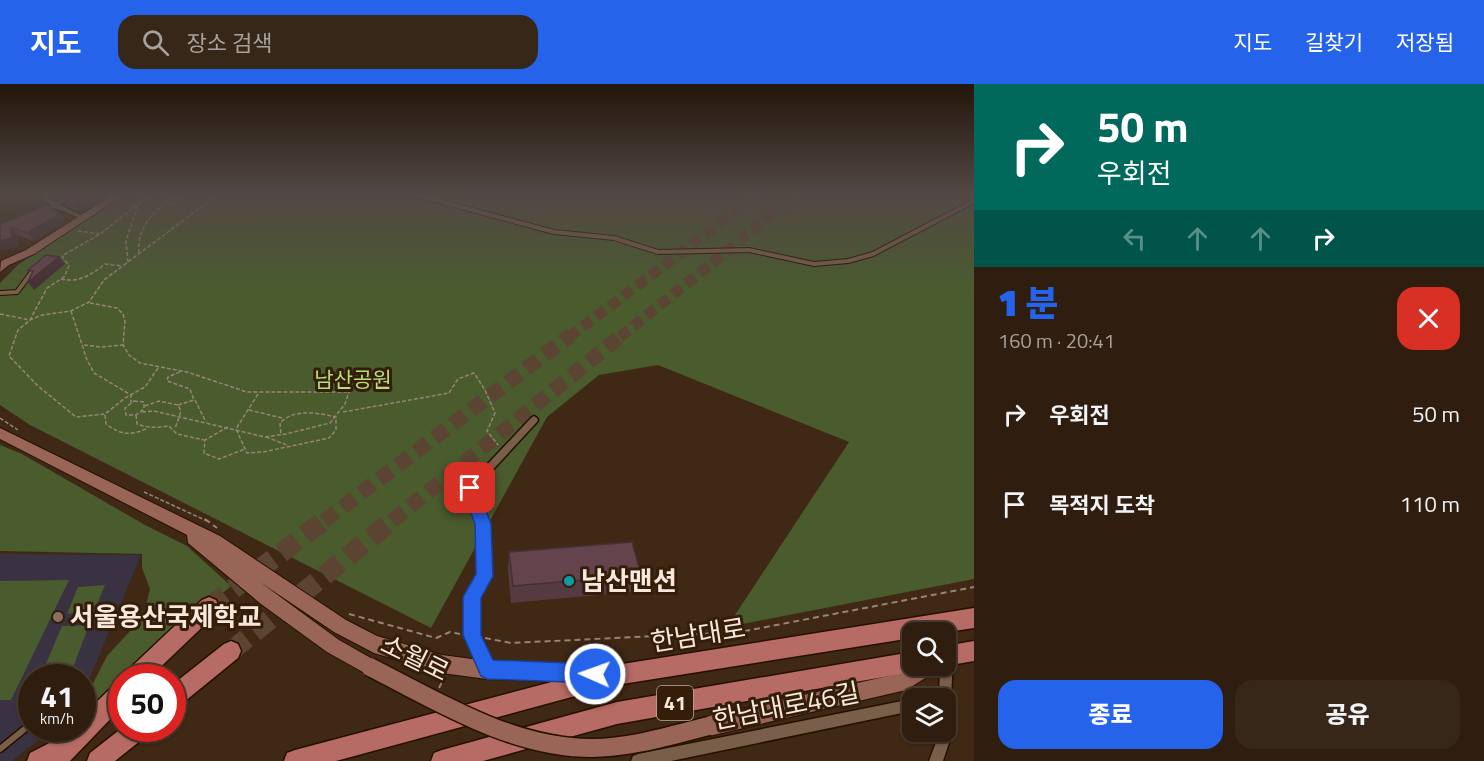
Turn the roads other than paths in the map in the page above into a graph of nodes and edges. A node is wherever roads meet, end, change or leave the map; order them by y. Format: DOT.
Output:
graph roads {
  1 [pos="69,228"];
  2 [pos="538,228"];
  3 [pos="923,228"];
  4 [pos="39,265"];
  5 [pos="2,266"];
  6 [pos="0,293"];
  7 [pos="534,420"];
  8 [pos="0,433"];
  9 [pos="158,512"];
  10 [pos="209,608"];
  11 [pos="974,618"];
  12 [pos="231,651"];
  13 [pos="974,651"];
  14 [pos="956,654"];
  15 [pos="149,664"];
  16 [pos="902,664"];
  17 [pos="487,670"];
  18 [pos="616,675"];
  19 [pos="914,676"];
  20 [pos="186,688"];
  21 [pos="108,705"];
  22 [pos="902,707"];
  23 [pos="18,734"];
  24 [pos="121,742"];
  25 [pos="943,742"];
  26 [pos="0,748"];
  27 [pos="670,758"];
  28 [pos="101,759"];
  29 [pos="50,760"];
  30 [pos="295,761"];
  31 [pos="442,761"];
  32 [pos="638,761"];
  33 [pos="936,761"];
  1 -- 5 [label="main road"];
  2 -- 3 [label="lane"];
  4 -- 6 [label="lane"];
  7 -- 17 [label="street"];
  8 -- 9 [label="main road, 소월로"];
  9 -- 17 [label="main road, 소월로"];
  9 -- 19 [label="main road, 소월로, bridge"];
  10 -- 15 [label="main road"];
  11 -- 18 [label="main road, 한남대로 / 41"];
  12 -- 20 [label="main road"];
  13 -- 14 [label="main road"];
  16 -- 31 [label="main road, 41"];
  17 -- 18 [label="main road, 소월로"];
  18 -- 30 [label="main road, 한남대로 / 41"];
  21 -- 29 [label="main road"];
  22 -- 27 [label="street, 한남대로46길"];
  23 -- 26 [label="lane"];
  24 -- 28 [label="main road"];
  25 -- 33 [label="street"];
  27 -- 32 [label="street, 한남대로46길"];
}
